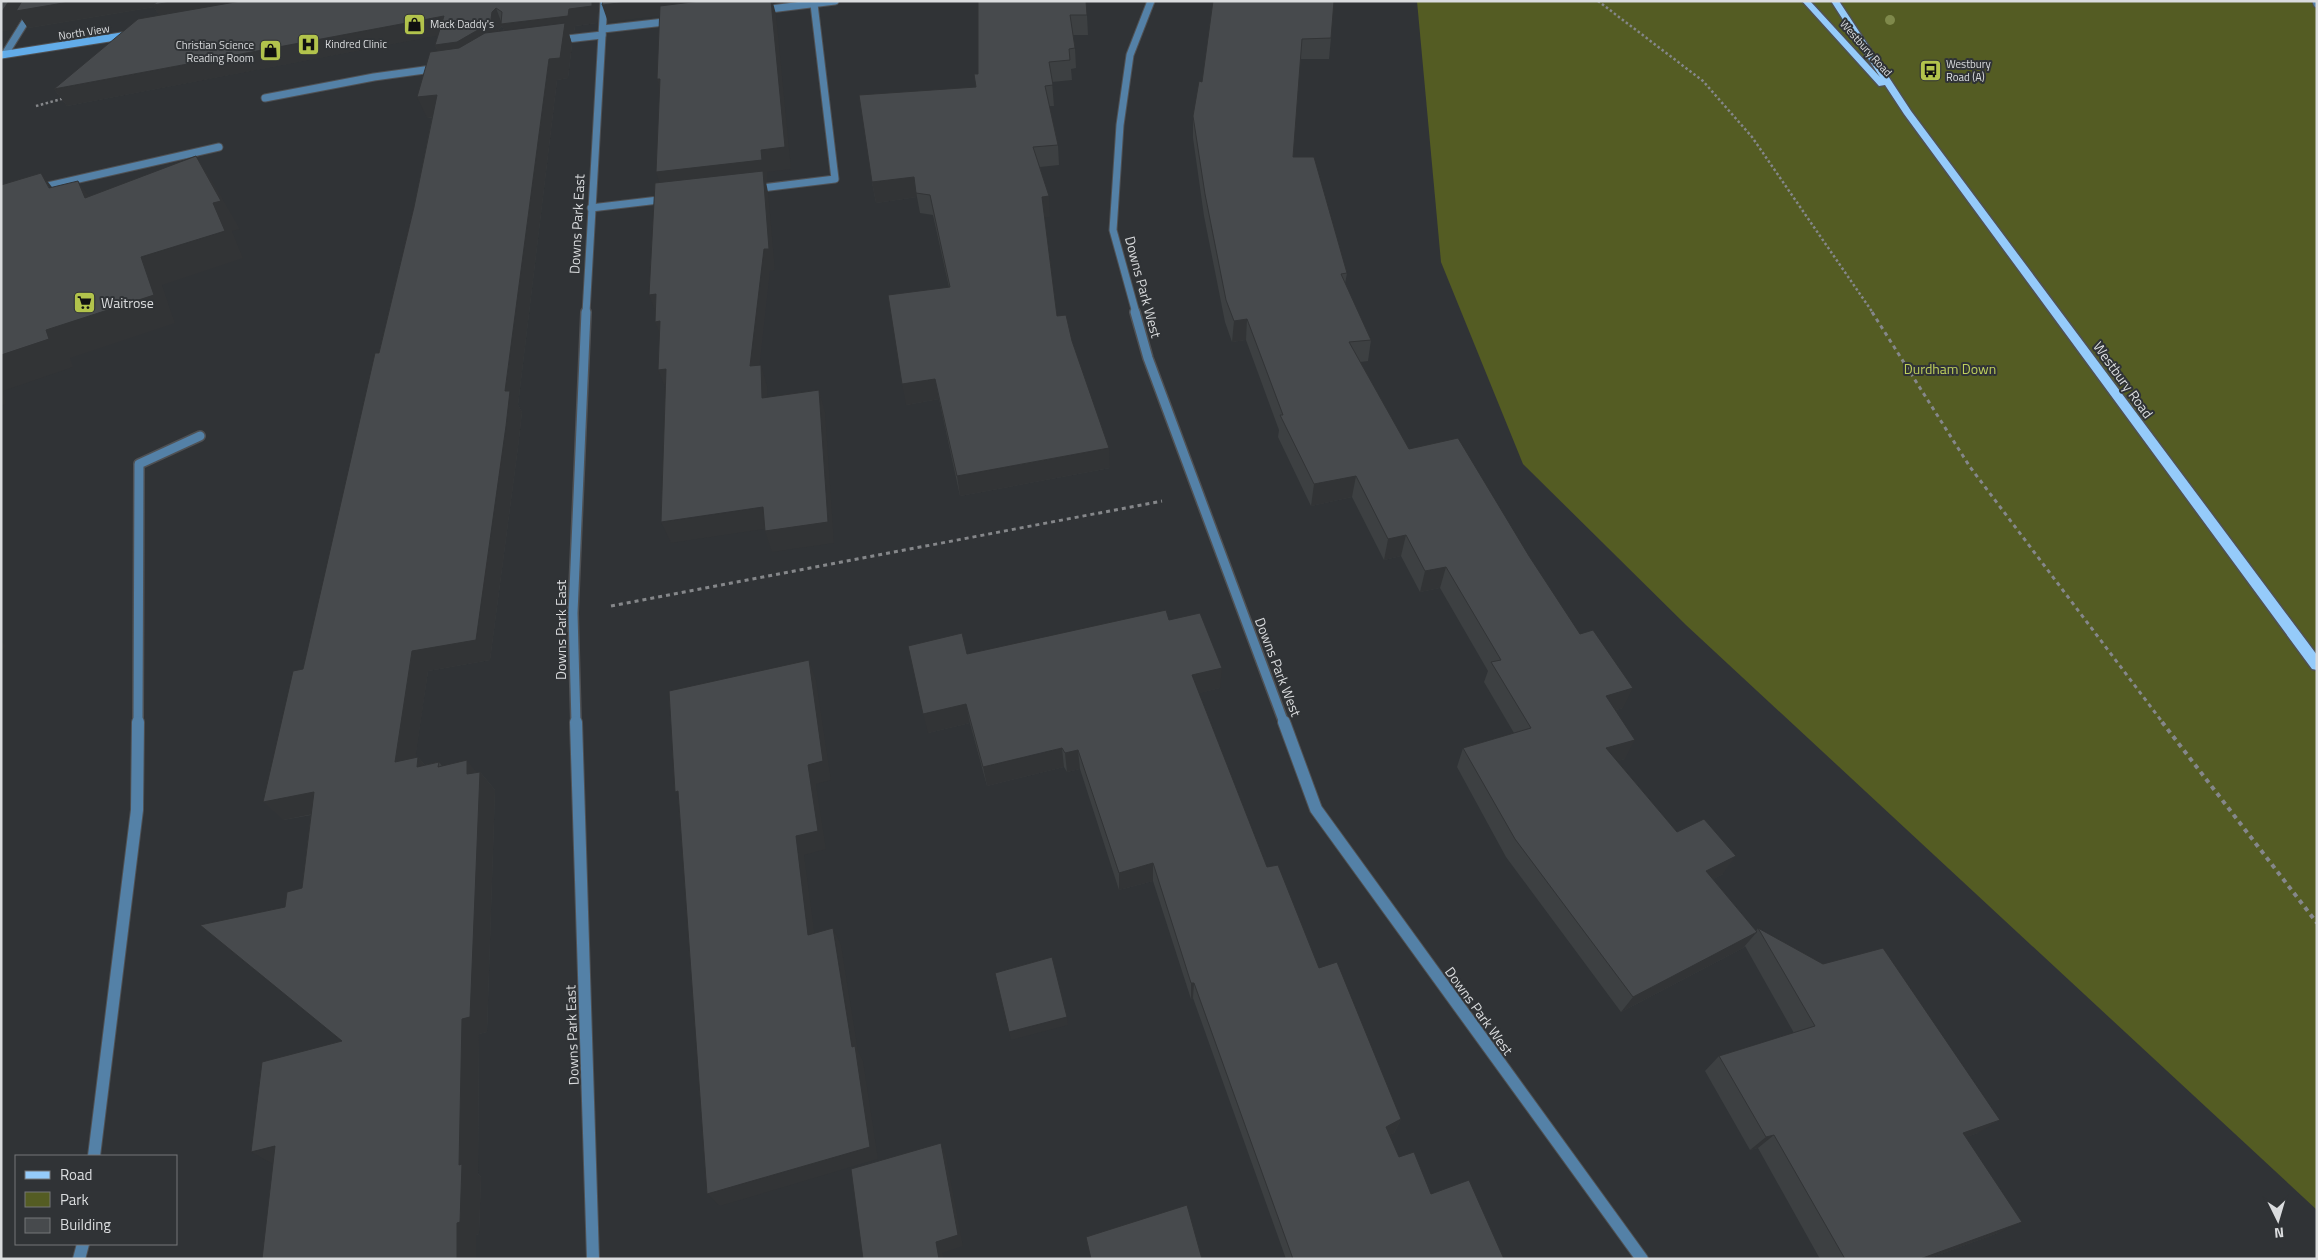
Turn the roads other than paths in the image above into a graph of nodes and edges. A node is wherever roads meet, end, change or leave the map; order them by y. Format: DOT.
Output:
graph roads {
  1 [pos="38,1"];
  2 [pos="604,1"];
  3 [pos="836,1"];
  4 [pos="1151,1"];
  5 [pos="1806,1"];
  6 [pos="1835,1"];
  7 [pos="814,4"];
  8 [pos="756,11"];
  9 [pos="679,20"];
  10 [pos="602,32"];
  11 [pos="132,34"];
  12 [pos="548,41"];
  13 [pos="3,54"];
  14 [pos="448,67"];
  15 [pos="265,98"];
  16 [pos="1907,112"];
  17 [pos="219,147"];
  18 [pos="33,189"];
  19 [pos="747,189"];
  20 [pos="679,197"];
  21 [pos="591,208"];
  22 [pos="200,436"];
  23 [pos="2317,665"];
  24 [pos="94,1155"];
  25 [pos="83,1245"];
  26 [pos="79,1259"];
  27 [pos="593,1259"];
  28 [pos="1642,1259"];
  1 -- 13 [label="street"];
  2 -- 10 [label="street, Downs Park East"];
  3 -- 7 [label="street"];
  4 -- 28 [label="street, Downs Park West"];
  5 -- 16 [label="main road, Westbury Road"];
  6 -- 16 [label="main road, Westbury Road"];
  7 -- 8 [label="street"];
  7 -- 19 [label="street"];
  9 -- 10 [label="street"];
  10 -- 12 [label="street"];
  10 -- 21 [label="street, Downs Park East"];
  11 -- 13 [label="main road, North View"];
  14 -- 15 [label="street"];
  16 -- 23 [label="main road, Westbury Road"];
  17 -- 18 [label="street"];
  20 -- 21 [label="street"];
  21 -- 27 [label="street, Downs Park East"];
  22 -- 24 [label="street"];
  25 -- 26 [label="street"];
}
